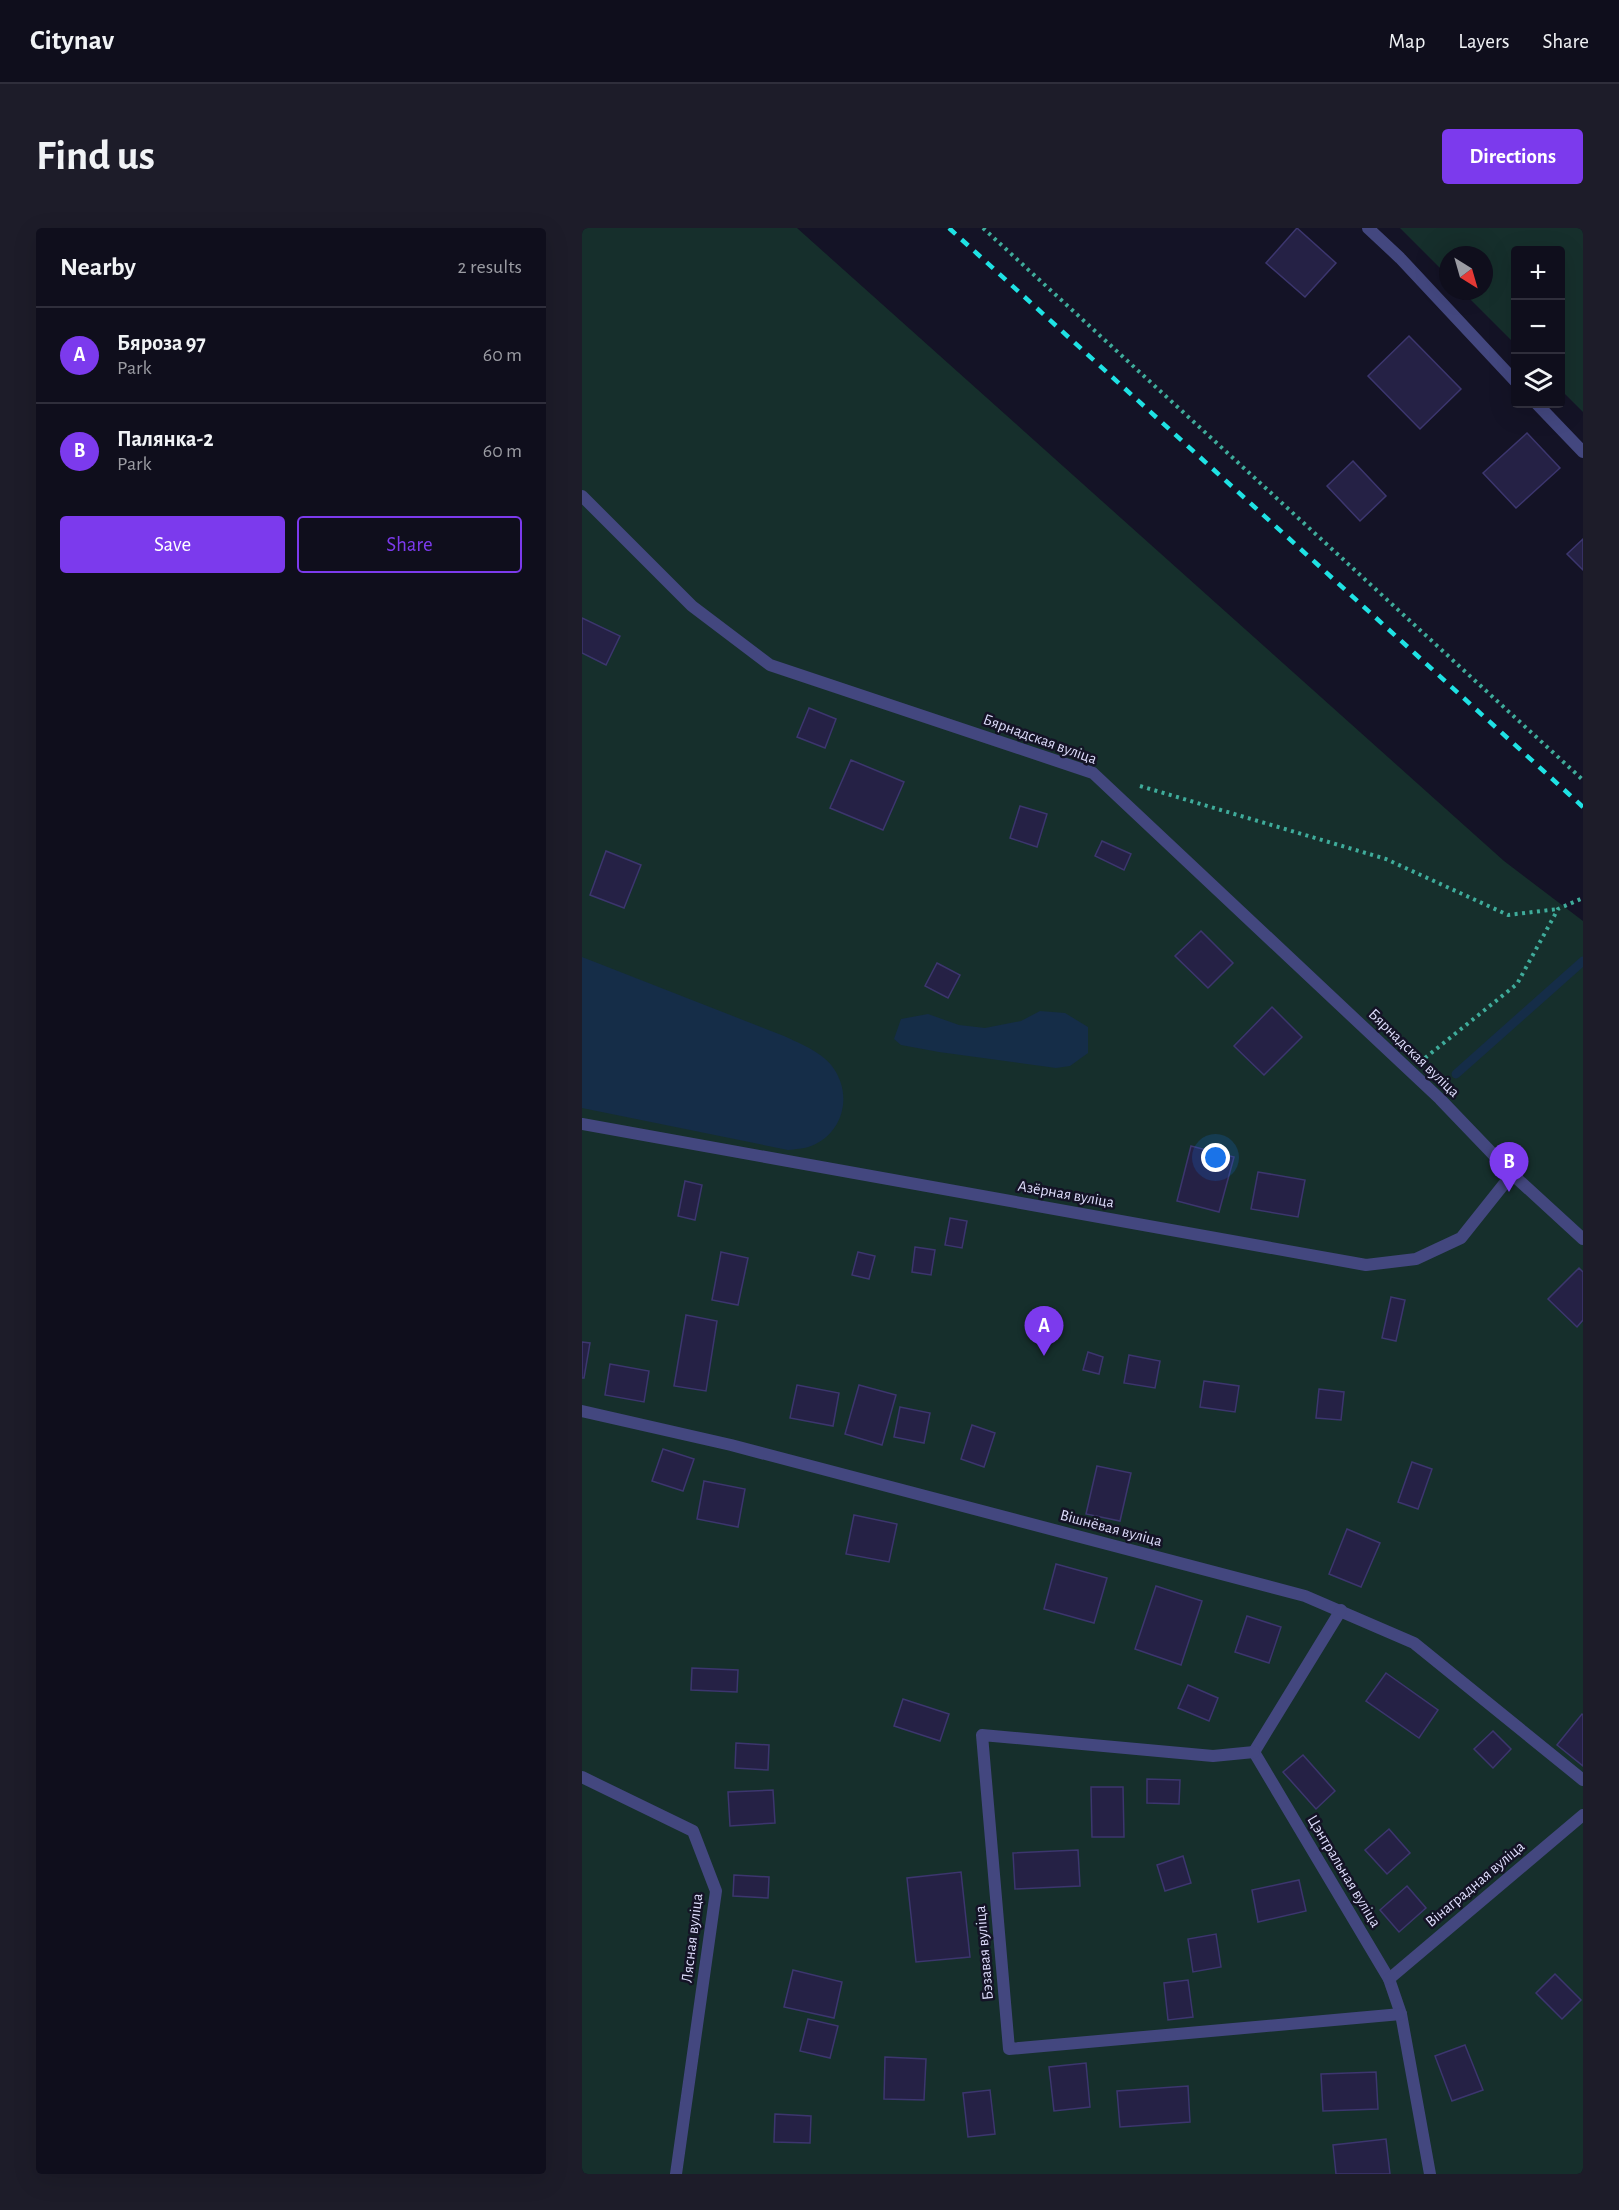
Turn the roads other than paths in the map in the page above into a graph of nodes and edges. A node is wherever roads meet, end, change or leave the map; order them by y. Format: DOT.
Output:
graph roads {
  1 [pos="1368,228"];
  2 [pos="1511,377"];
  3 [pos="1541,408"];
  4 [pos="1583,452"];
  5 [pos="582,496"];
  6 [pos="582,1124"];
  7 [pos="1512,1174"];
  8 [pos="1583,1239"];
  9 [pos="582,1411"];
  10 [pos="1341,1610"];
  11 [pos="1254,1752"];
  12 [pos="582,1777"];
  13 [pos="1583,1780"];
  14 [pos="1583,1815"];
  15 [pos="1389,1978"];
  16 [pos="1401,2014"];
  17 [pos="676,2174"];
  18 [pos="1430,2174"];
  1 -- 2 [label="street"];
  3 -- 4 [label="street"];
  5 -- 7 [label="street, Бярнадская вуліца"];
  6 -- 7 [label="street, Азёрная вуліца"];
  7 -- 8 [label="street, Бярнадская вуліца"];
  9 -- 10 [label="street, Вішнёвая вуліца"];
  10 -- 11 [label="street"];
  10 -- 13 [label="street, Вішнёвая вуліца"];
  11 -- 15 [label="street, Цэнтральная вуліца"];
  11 -- 16 [label="street, Бэзавая вуліца"];
  12 -- 17 [label="street, Лясная вуліца"];
  14 -- 15 [label="street, Вінаградная вуліца"];
  15 -- 16 [label="street, Цэнтральная вуліца"];
  16 -- 18 [label="street, Цэнтральная вуліца"];
}
